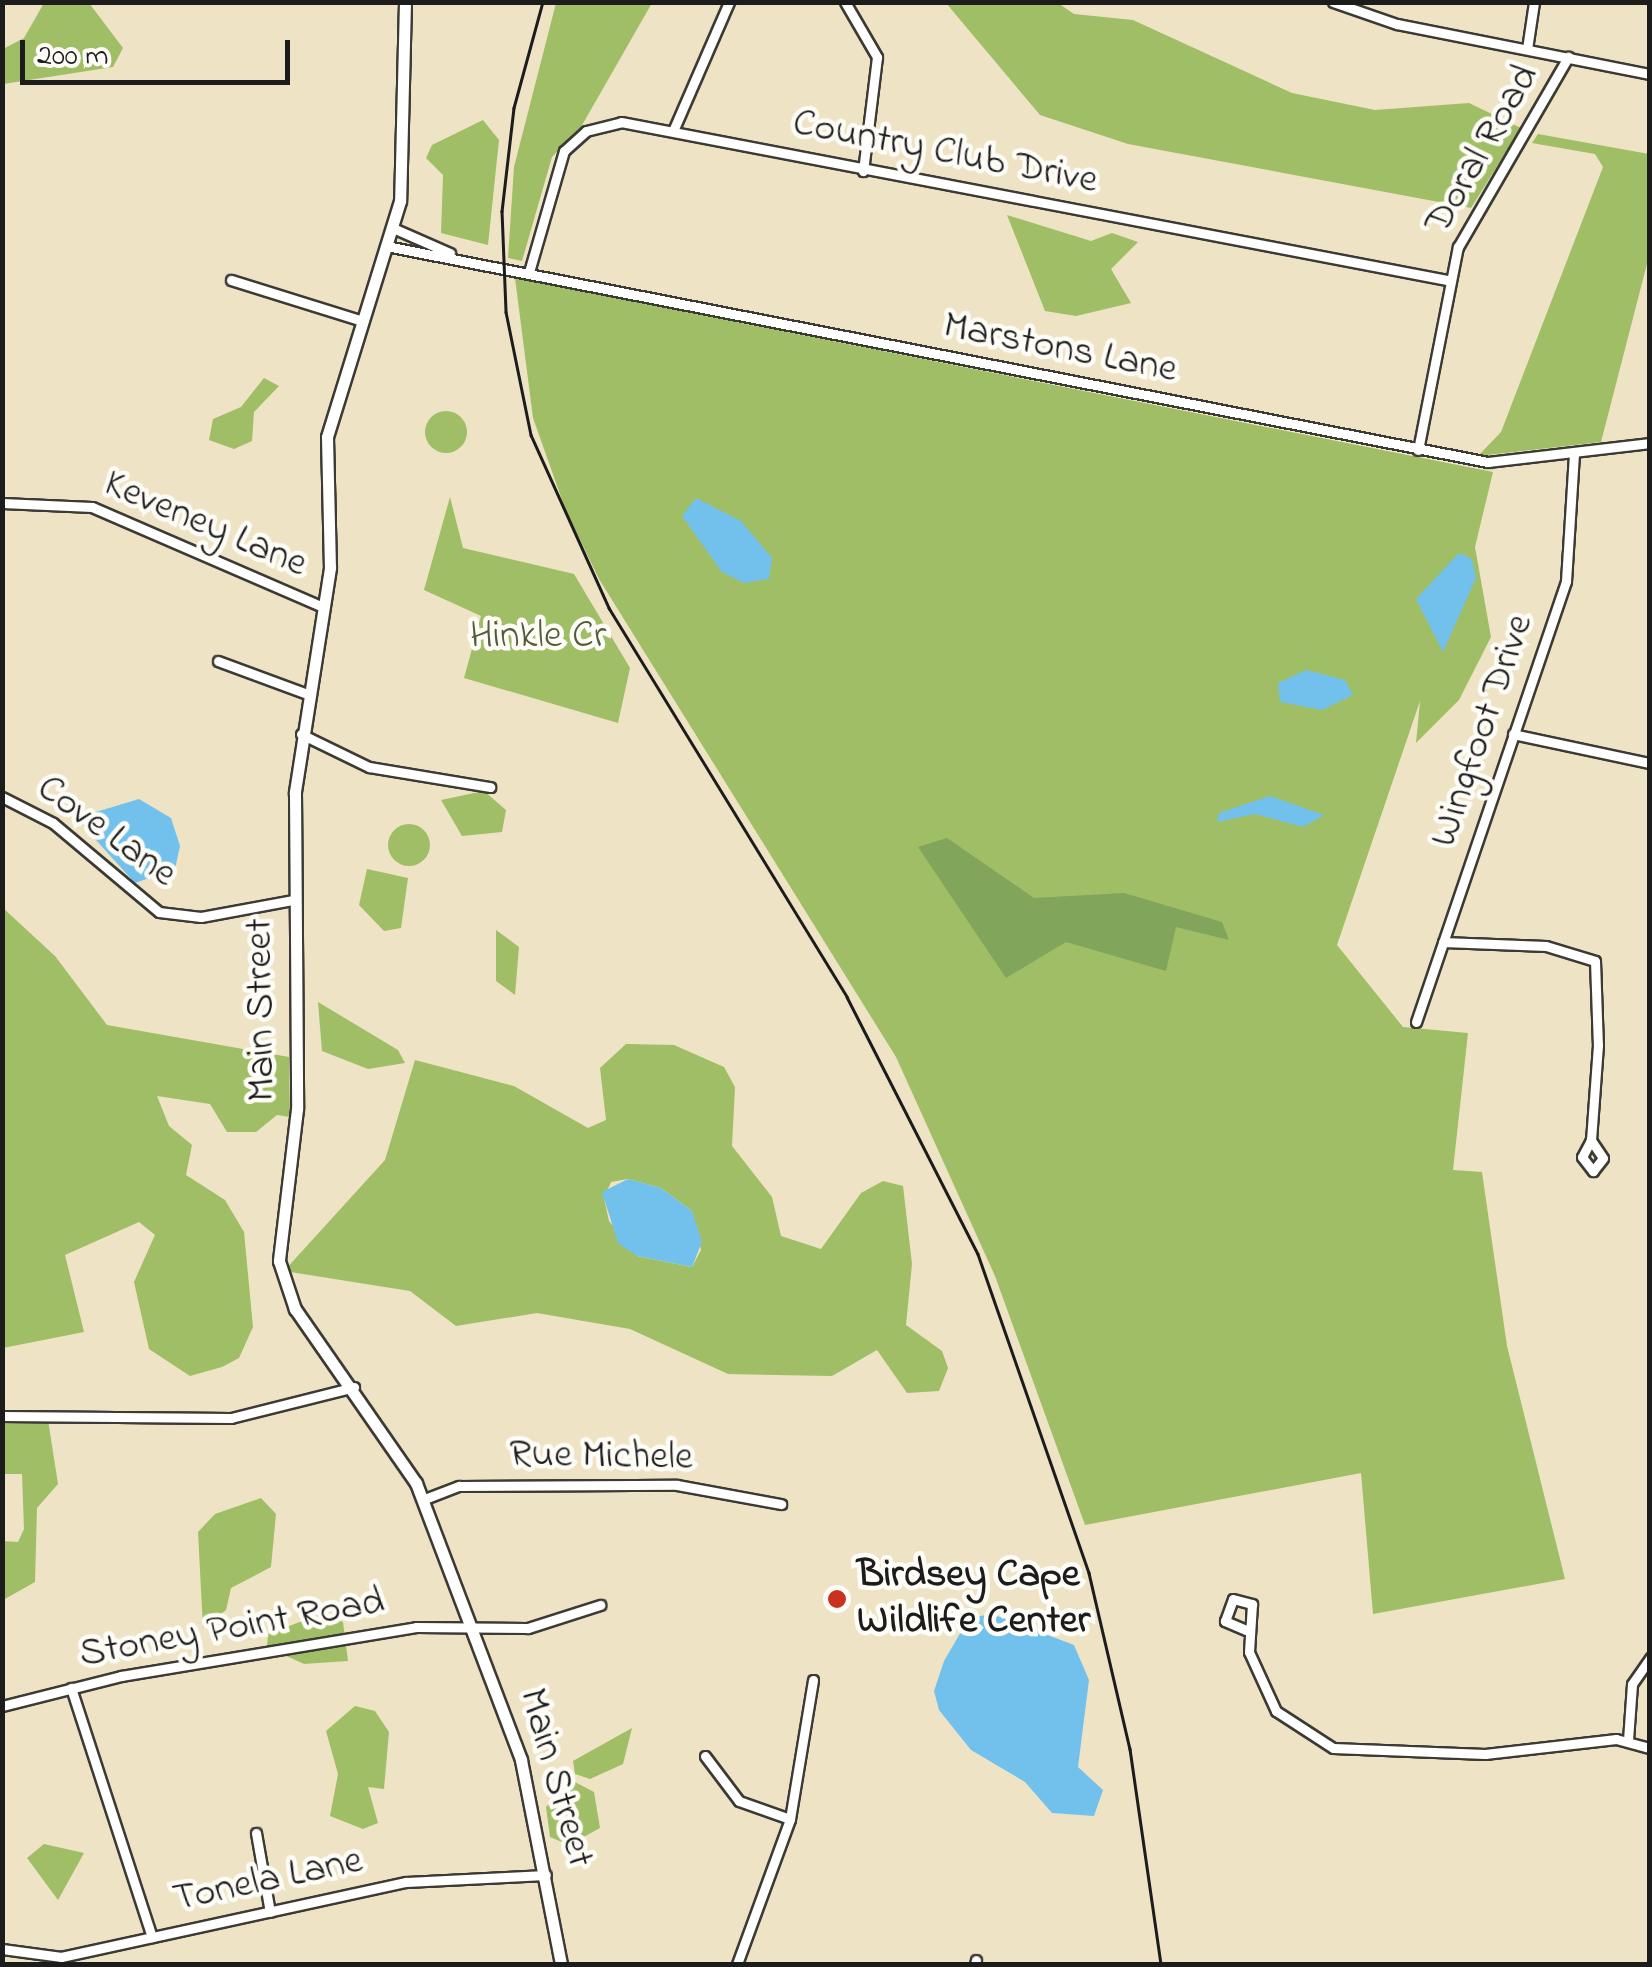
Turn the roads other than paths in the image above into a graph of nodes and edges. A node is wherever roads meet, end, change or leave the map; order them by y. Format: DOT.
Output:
graph roads {
  1 [pos="405,2"];
  2 [pos="729,2"];
  3 [pos="845,2"];
  4 [pos="1333,2"];
  5 [pos="1534,2"];
  6 [pos="1527,50"];
  7 [pos="1568,57"];
  8 [pos="1650,74"];
  9 [pos="673,131"];
  10 [pos="864,171"];
  11 [pos="395,229"];
  12 [pos="391,248"];
  13 [pos="462,258"];
  14 [pos="529,272"];
  15 [pos="230,280"];
  16 [pos="1447,280"];
  17 [pos="363,321"];
  18 [pos="1650,443"];
  19 [pos="1418,450"];
  20 [pos="1574,454"];
  21 [pos="2,503"];
  22 [pos="324,607"];
  23 [pos="218,661"];
  24 [pos="307,694"];
  25 [pos="301,734"];
  26 [pos="1513,734"];
  27 [pos="1648,764"];
  28 [pos="1650,776"];
  29 [pos="490,787"];
  30 [pos="2,797"];
  31 [pos="293,900"];
  32 [pos="1444,942"];
  33 [pos="1416,1022"];
  34 [pos="1591,1140"];
  35 [pos="354,1387"];
  36 [pos="2,1416"];
  37 [pos="422,1500"];
  38 [pos="782,1504"];
  39 [pos="600,1606"];
  40 [pos="473,1628"];
  41 [pos="1246,1630"];
  42 [pos="1650,1658"];
  43 [pos="813,1680"];
  44 [pos="70,1688"];
  45 [pos="2,1706"];
  46 [pos="1628,1740"];
  47 [pos="1650,1748"];
  48 [pos="704,1756"];
  49 [pos="790,1819"];
  50 [pos="256,1833"];
  51 [pos="549,1875"];
  52 [pos="270,1912"];
  53 [pos="152,1937"];
  54 [pos="2,1948"];
  55 [pos="561,1964"];
  56 [pos="736,1964"];
  1 -- 11 [label="main road, Main Street"];
  2 -- 9 [label="street"];
  3 -- 10 [label="street"];
  4 -- 6 [label="street"];
  5 -- 6 [label="street"];
  6 -- 7 [label="street"];
  7 -- 8 [label="street"];
  7 -- 16 [label="street, Doral Road"];
  9 -- 10 [label="street, Country Club Drive"];
  9 -- 14 [label="street, Country Club Drive"];
  10 -- 16 [label="street, Country Club Drive"];
  11 -- 12 [label="main road, Main Street"];
  11 -- 13 [label="street, Marstons Lane"];
  12 -- 13 [label="street, Marstons Lane"];
  12 -- 17 [label="main road, Main Street"];
  13 -- 14 [label="street, Marstons Lane"];
  14 -- 19 [label="street, Marstons Lane"];
  15 -- 17 [label="street"];
  16 -- 19 [label="street, Doral Road"];
  17 -- 22 [label="main road, Main Street"];
  18 -- 20 [label="street, Marstons Lane"];
  19 -- 20 [label="street, Marstons Lane"];
  20 -- 26 [label="street, Wingfoot Drive"];
  21 -- 22 [label="street, Keveney Lane"];
  22 -- 24 [label="main road, Main Street"];
  23 -- 24 [label="street"];
  24 -- 25 [label="main road, Main Street"];
  25 -- 29 [label="street"];
  25 -- 31 [label="main road, Main Street"];
  26 -- 27 [label="street"];
  26 -- 32 [label="street, Wingfoot Drive"];
  27 -- 28 [label="street"];
  30 -- 31 [label="street, Cove Lane"];
  31 -- 35 [label="main road, Main Street"];
  32 -- 33 [label="street, Wingfoot Drive"];
  32 -- 34 [label="street"];
  35 -- 36 [label="street"];
  35 -- 37 [label="main road, Main Street"];
  37 -- 38 [label="street, Rue Michele"];
  37 -- 40 [label="main road, Main Street"];
  39 -- 40 [label="street, Stoney Point Road"];
  40 -- 44 [label="street, Stoney Point Road"];
  40 -- 51 [label="main road, Main Street"];
  41 -- 46 [label="street"];
  42 -- 46 [label="street"];
  43 -- 49 [label="street"];
  44 -- 45 [label="street, Stoney Point Road"];
  44 -- 53 [label="street"];
  46 -- 47 [label="street"];
  48 -- 49 [label="street"];
  49 -- 56 [label="street"];
  50 -- 52 [label="street"];
  51 -- 52 [label="street, Tonela Lane"];
  51 -- 55 [label="main road, Main Street"];
  52 -- 53 [label="street, Tonela Lane"];
  53 -- 54 [label="street, Tonela Lane"];
}
